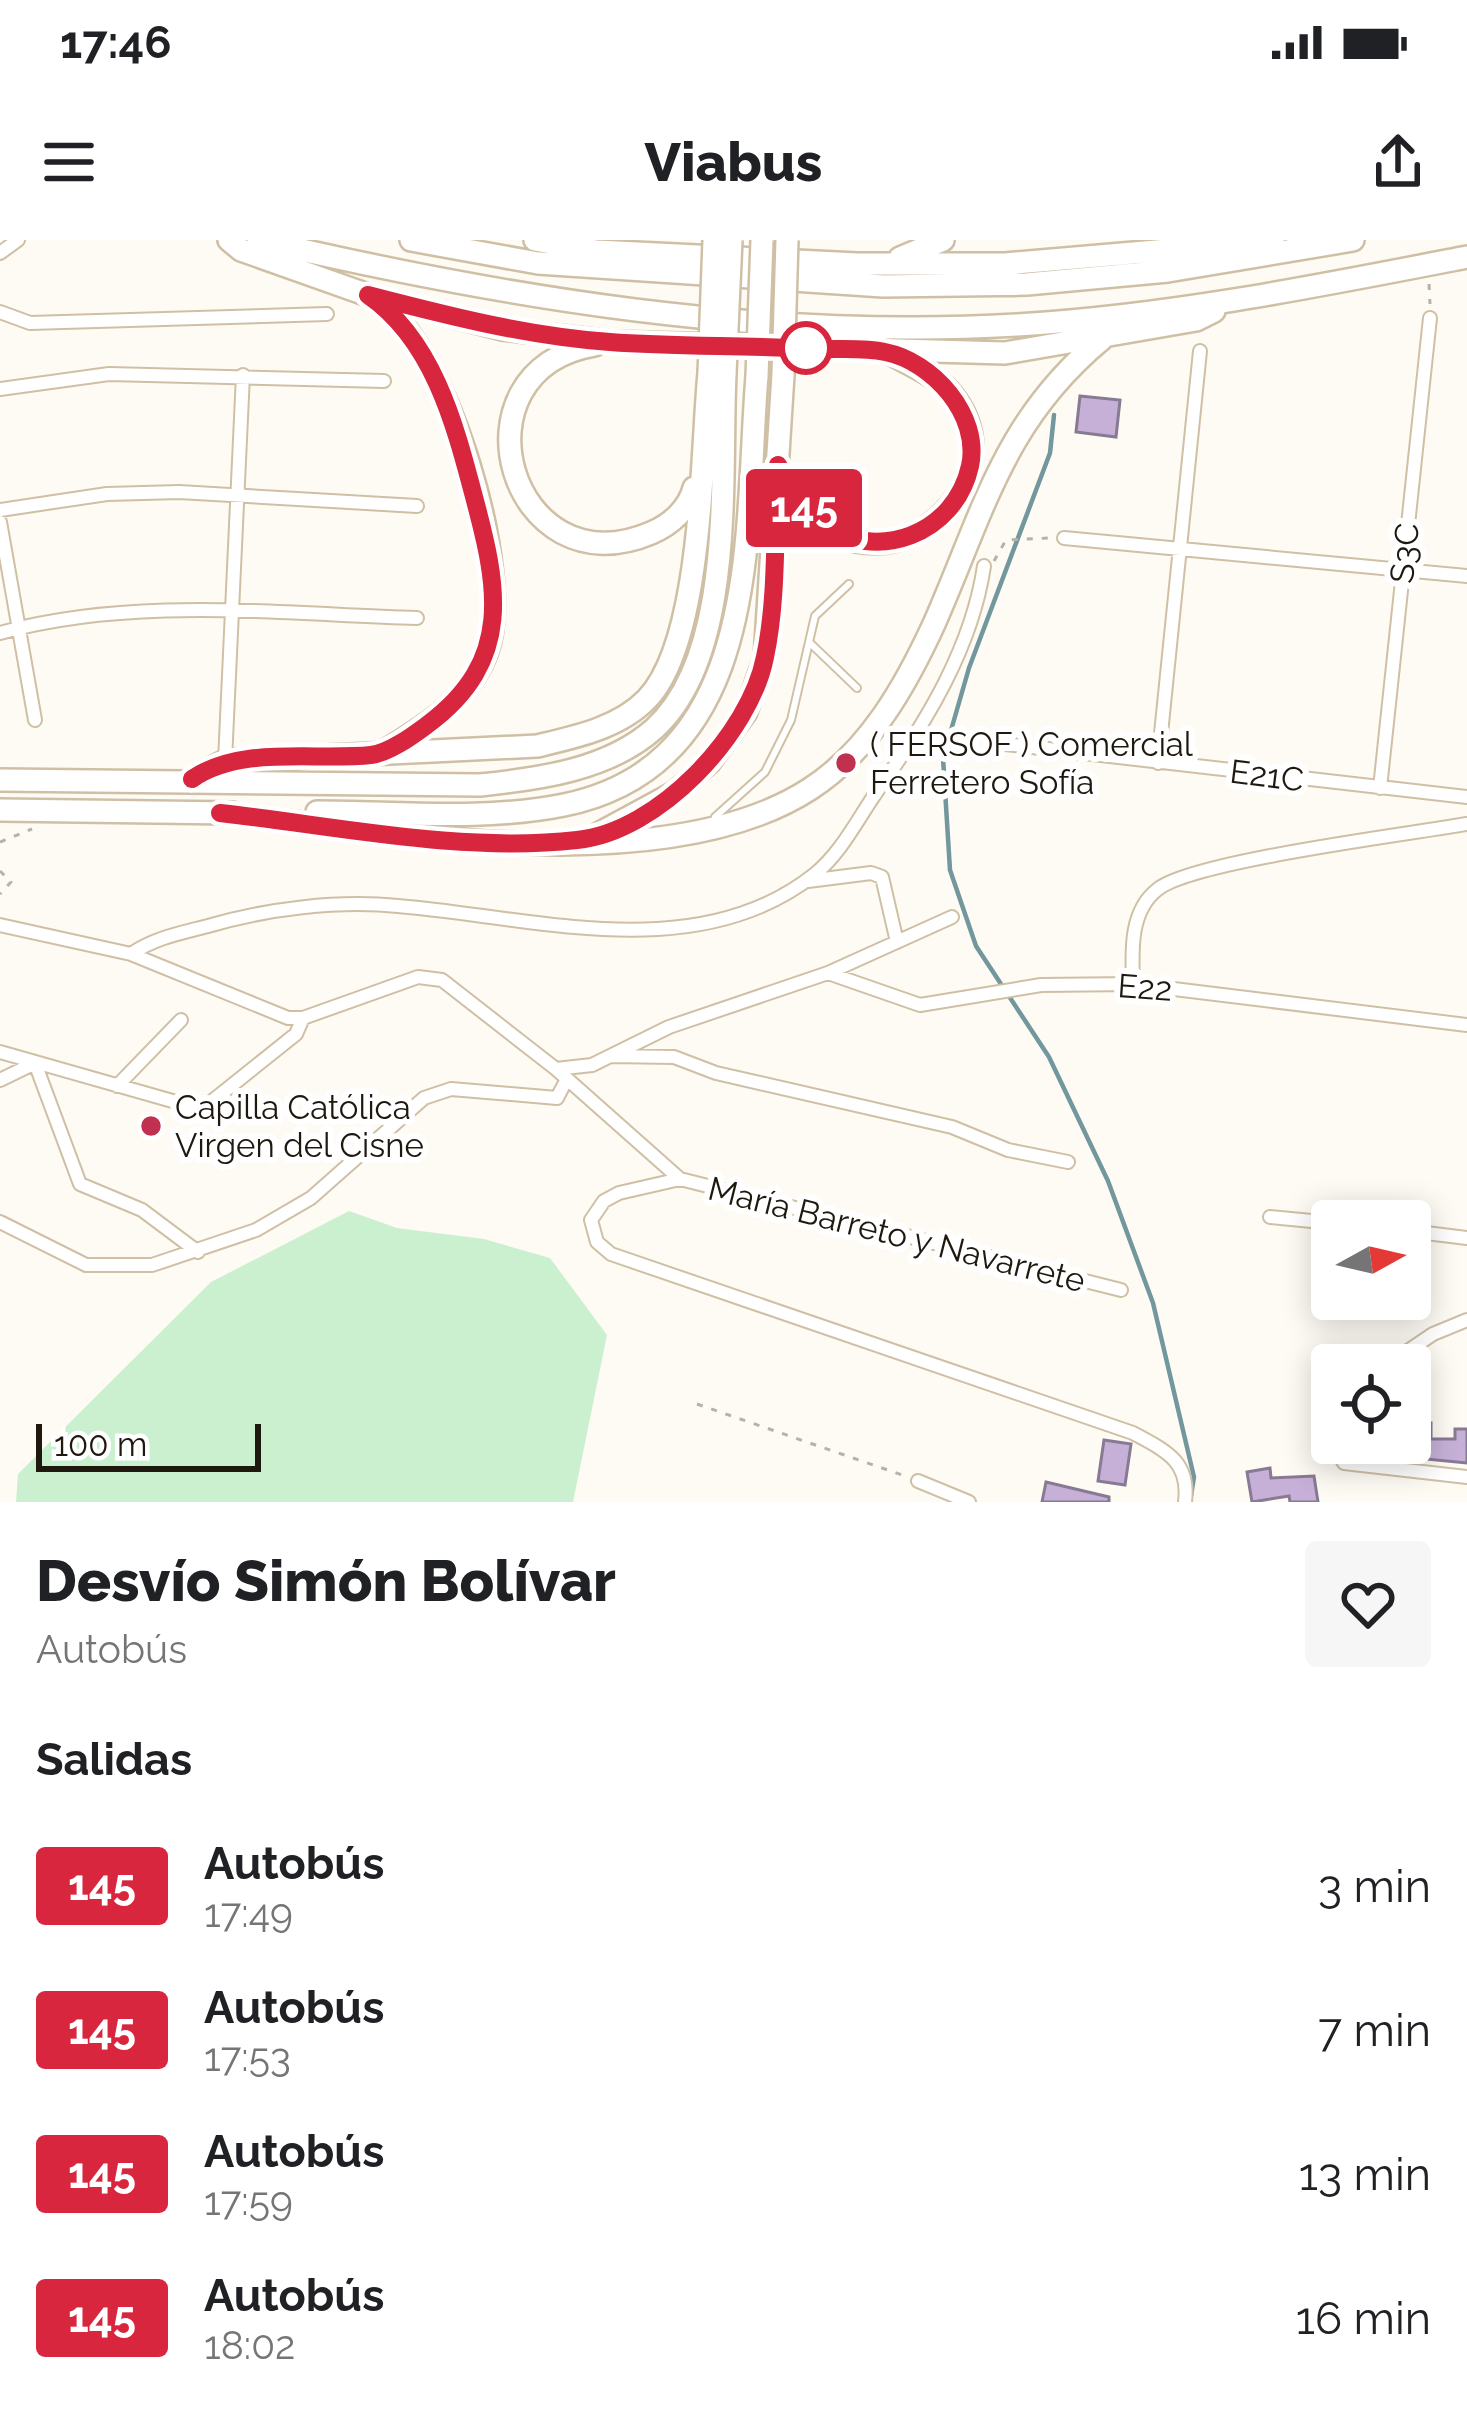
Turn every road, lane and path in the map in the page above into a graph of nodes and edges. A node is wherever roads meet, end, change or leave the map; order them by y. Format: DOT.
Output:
graph roads {
  1 [pos="18,240"];
  2 [pos="229,240"];
  3 [pos="258,240"];
  4 [pos="412,240"];
  5 [pos="535,240"];
  6 [pos="572,240"];
  7 [pos="714,240"];
  8 [pos="731,240"];
  9 [pos="762,240"];
  10 [pos="787,240"];
  11 [pos="943,240"];
  12 [pos="1098,240"];
  13 [pos="1285,240"];
  14 [pos="1353,240"];
  15 [pos="1309,243"];
  16 [pos="596,251"];
  17 [pos="1136,251"];
  18 [pos="0,253"];
  19 [pos="1467,256"];
  20 [pos="857,264"];
  21 [pos="1428,264"];
  22 [pos="368,295"];
  23 [pos="1229,302"];
  24 [pos="0,312"];
  25 [pos="327,314"];
  26 [pos="1430,318"];
  27 [pos="1102,339"];
  28 [pos="610,342"];
  29 [pos="887,352"];
  30 [pos="1200,352"];
  31 [pos="717,374"];
  32 [pos="244,375"];
  33 [pos="384,381"];
  34 [pos="0,389"];
  35 [pos="700,464"];
  36 [pos="778,465"];
  37 [pos="237,496"];
  38 [pos="417,506"];
  39 [pos="0,510"];
  40 [pos="0,522"];
  41 [pos="1064,538"];
  42 [pos="1180,547"];
  43 [pos="984,566"];
  44 [pos="1403,568"];
  45 [pos="1467,576"];
  46 [pos="848,584"];
  47 [pos="231,612"];
  48 [pos="417,618"];
  49 [pos="19,628"];
  50 [pos="0,633"];
  51 [pos="809,642"];
  52 [pos="857,688"];
  53 [pos="35,720"];
  54 [pos="997,743"];
  55 [pos="378,755"];
  56 [pos="225,761"];
  57 [pos="1158,763"];
  58 [pos="192,779"];
  59 [pos="0,780"];
  60 [pos="1380,788"];
  61 [pos="1467,797"];
  62 [pos="0,811"];
  63 [pos="220,813"];
  64 [pos="1467,824"];
  65 [pos="692,832"];
  66 [pos="583,840"];
  67 [pos="0,871"];
  68 [pos="805,881"];
  69 [pos="0,894"];
  70 [pos="952,917"];
  71 [pos="0,925"];
  72 [pos="897,942"];
  73 [pos="131,954"];
  74 [pos="828,973"];
  75 [pos="1133,984"];
  76 [pos="303,1018"];
  77 [pos="181,1020"];
  78 [pos="1467,1025"];
  79 [pos="0,1052"];
  80 [pos="611,1056"];
  81 [pos="35,1063"];
  82 [pos="562,1074"];
  83 [pos="0,1080"];
  84 [pos="117,1086"];
  85 [pos="1068,1162"];
  86 [pos="680,1179"];
  87 [pos="1270,1216"];
  88 [pos="1311,1221"];
  89 [pos="0,1222"];
  90 [pos="1431,1234"];
  91 [pos="1467,1238"];
  92 [pos="198,1252"];
  93 [pos="1121,1290"];
  94 [pos="1467,1320"];
  95 [pos="1418,1344"];
  96 [pos="698,1404"];
  97 [pos="1353,1464"];
  98 [pos="1467,1477"];
  99 [pos="918,1481"];
  100 [pos="969,1502"];
  101 [pos="1185,1502"];
  1 -- 18 [label="street"];
  2 -- 22 [label="highway"];
  3 -- 23 [label="highway"];
  4 -- 15 [label="highway"];
  5 -- 16 [label="highway"];
  6 -- 16 [label="highway"];
  7 -- 31 [label="highway, bridge"];
  8 -- 31 [label="highway, bridge"];
  9 -- 63 [label="highway, bridge"];
  10 -- 36 [label="highway, bridge"];
  11 -- 20 [label="highway"];
  12 -- 17 [label="highway"];
  13 -- 17 [label="highway"];
  14 -- 15 [label="highway"];
  16 -- 20 [label="highway"];
  17 -- 20 [label="highway"];
  19 -- 21 [label="highway"];
  21 -- 23 [label="highway"];
  21 -- 26 [label="path"];
  22 -- 28 [label="highway"];
  22 -- 55 [label="highway"];
  23 -- 27 [label="highway"];
  24 -- 25 [label="street"];
  26 -- 44 [label="street, S3C"];
  27 -- 29 [label="highway"];
  27 -- 65 [label="highway"];
  28 -- 29 [label="highway"];
  28 -- 35 [label="highway"];
  29 -- 36 [label="highway"];
  30 -- 42 [label="street"];
  31 -- 35 [label="highway"];
  31 -- 58 [label="highway"];
  32 -- 33 [label="street"];
  32 -- 34 [label="street"];
  32 -- 37 [label="street"];
  35 -- 55 [label="highway"];
  36 -- 66 [label="highway"];
  37 -- 38 [label="street"];
  37 -- 39 [label="street"];
  37 -- 47 [label="street"];
  40 -- 49 [label="street"];
  41 -- 42 [label="street"];
  41 -- 43 [label="path"];
  42 -- 44 [label="street"];
  42 -- 57 [label="street"];
  43 -- 68 [label="street"];
  44 -- 45 [label="street"];
  44 -- 60 [label="street, S3C"];
  46 -- 51 [label="lane"];
  47 -- 48 [label="street"];
  47 -- 49 [label="street"];
  47 -- 56 [label="street"];
  49 -- 50 [label="street"];
  49 -- 53 [label="street"];
  51 -- 52 [label="lane"];
  51 -- 65 [label="lane"];
  54 -- 57 [label="street, E21C"];
  55 -- 56 [label="highway"];
  56 -- 58 [label="highway"];
  57 -- 60 [label="street, E21C"];
  58 -- 59 [label="highway"];
  60 -- 61 [label="street, E21C"];
  62 -- 63 [label="highway"];
  63 -- 66 [label="highway"];
  64 -- 75 [label="street"];
  65 -- 66 [label="highway"];
  67 -- 69 [label="path"];
  68 -- 72 [label="street"];
  68 -- 73 [label="street"];
  70 -- 72 [label="street"];
  71 -- 73 [label="street"];
  72 -- 74 [label="street"];
  73 -- 76 [label="street"];
  74 -- 75 [label="street, E22"];
  74 -- 80 [label="street"];
  75 -- 78 [label="street, E22"];
  76 -- 82 [label="street, María Barreto y Navarrete"];
  76 -- 84 [label="street"];
  77 -- 84 [label="street"];
  79 -- 81 [label="street"];
  80 -- 82 [label="street"];
  80 -- 85 [label="street"];
  81 -- 83 [label="street"];
  81 -- 84 [label="street"];
  81 -- 92 [label="street"];
  82 -- 86 [label="street, María Barreto y Navarrete"];
  82 -- 92 [label="street"];
  86 -- 93 [label="street, María Barreto y Navarrete"];
  86 -- 101 [label="street"];
  87 -- 88 [label="street"];
  89 -- 92 [label="street"];
  90 -- 91 [label="street"];
  94 -- 95 [label="street"];
  96 -- 99 [label="path"];
  97 -- 98 [label="street"];
  99 -- 100 [label="street"];
}
